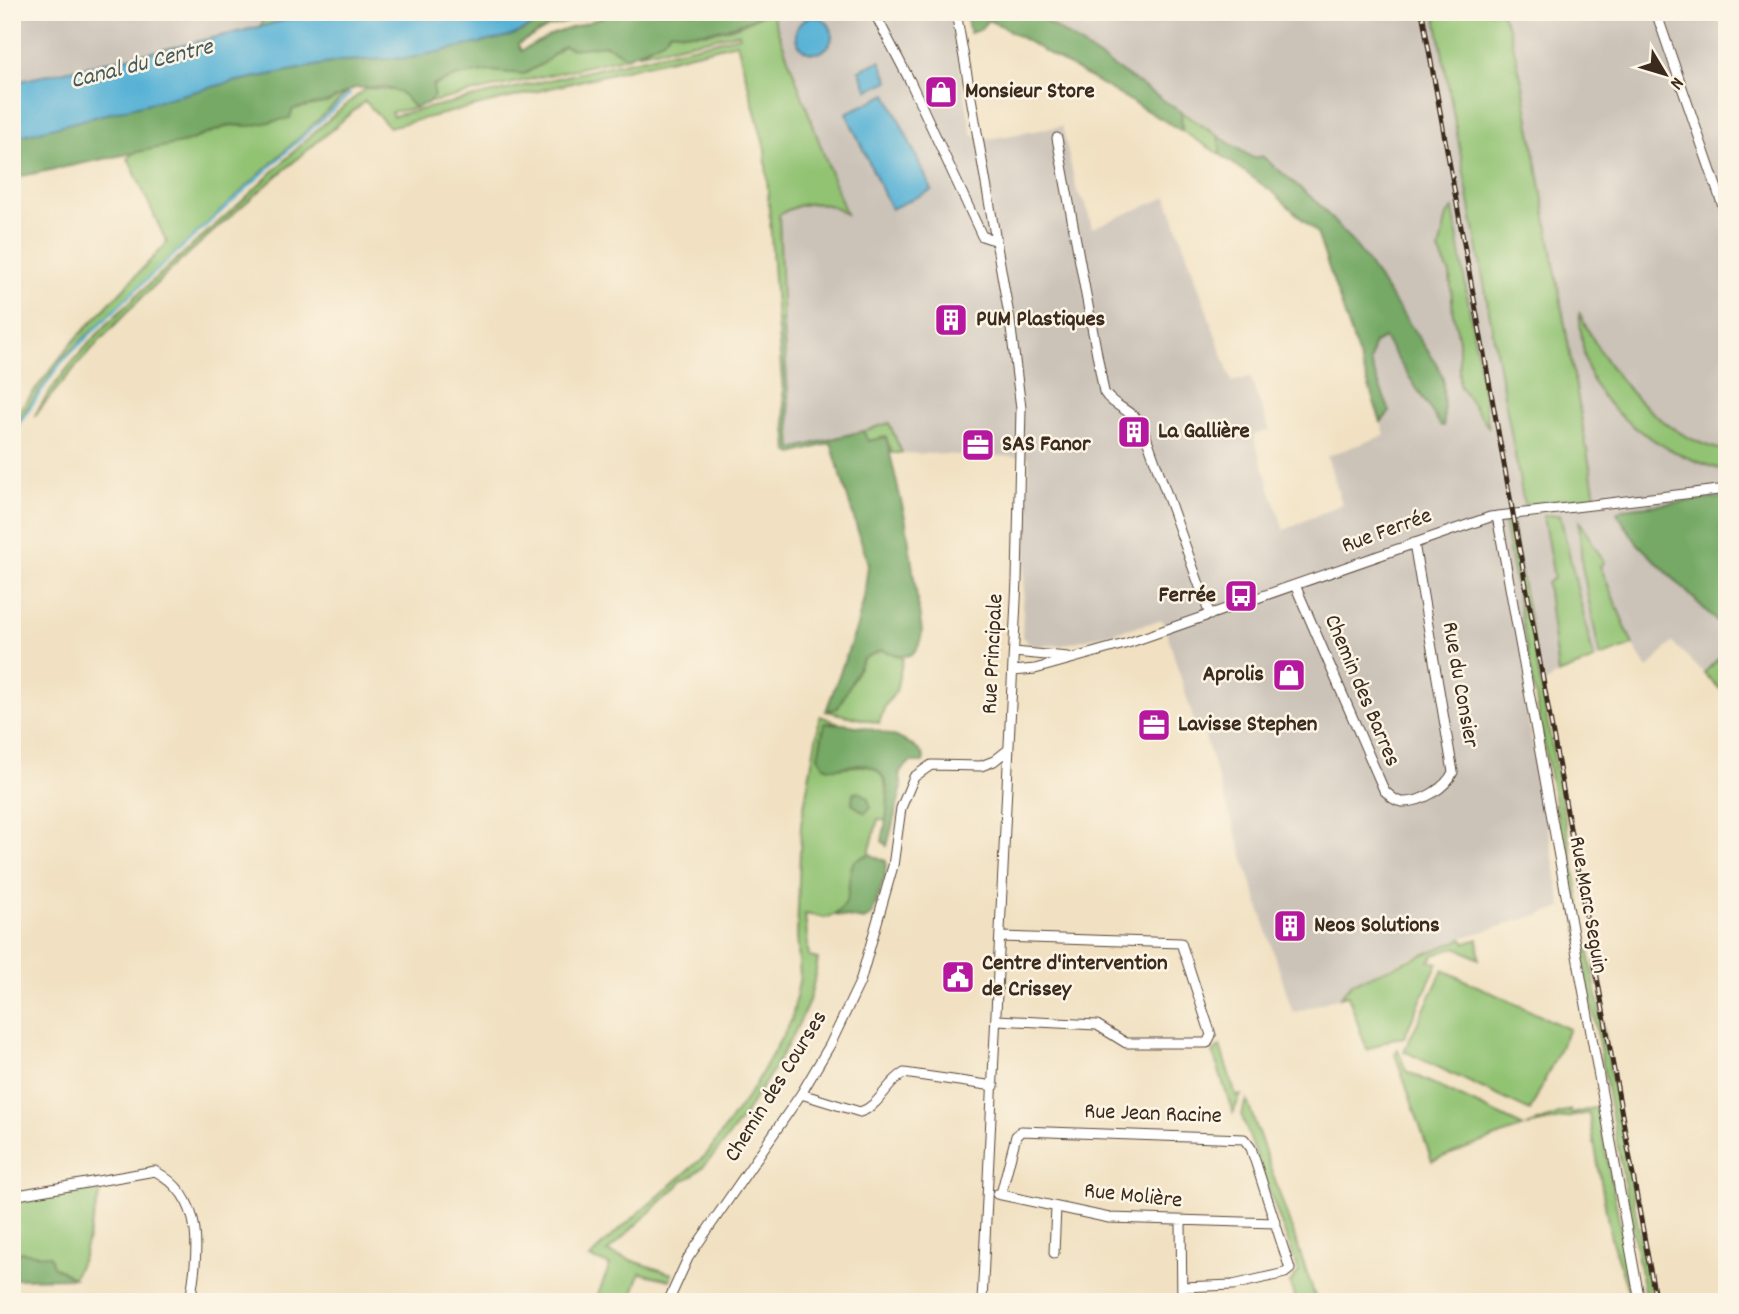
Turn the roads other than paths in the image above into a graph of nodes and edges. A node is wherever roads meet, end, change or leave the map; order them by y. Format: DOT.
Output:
graph roads {
  1 [pos="874,12"];
  2 [pos="956,12"];
  3 [pos="1656,12"];
  4 [pos="1057,138"];
  5 [pos="1727,218"];
  6 [pos="996,237"];
  7 [pos="1727,489"];
  8 [pos="1497,516"];
  9 [pos="1415,543"];
  10 [pos="1295,585"];
  11 [pos="1210,615"];
  12 [pos="1014,652"];
  13 [pos="1070,658"];
  14 [pos="1013,671"];
  15 [pos="1009,749"];
  16 [pos="1402,802"];
  17 [pos="1000,937"];
  18 [pos="997,1020"];
  19 [pos="994,1086"];
  20 [pos="801,1094"];
  21 [pos="987,1191"];
  22 [pos="1000,1194"];
  23 [pos="12,1196"];
  24 [pos="1056,1207"];
  25 [pos="1181,1222"];
  26 [pos="1276,1223"];
  27 [pos="1054,1253"];
  28 [pos="1182,1287"];
  29 [pos="190,1302"];
  30 [pos="668,1302"];
  31 [pos="982,1302"];
  32 [pos="1182,1302"];
  33 [pos="1640,1302"];
  1 -- 6 [label="street"];
  2 -- 6 [label="street, Rue Principale"];
  3 -- 5 [label="street"];
  4 -- 11 [label="street"];
  6 -- 12 [label="street, Rue Principale"];
  7 -- 8 [label="street, Rue Ferrée"];
  8 -- 9 [label="street, Rue Ferrée"];
  8 -- 33 [label="street, Rue Marc Seguin"];
  9 -- 10 [label="street, Rue Ferrée"];
  9 -- 16 [label="street, Rue du Consier"];
  10 -- 11 [label="street, Rue Ferrée"];
  10 -- 16 [label="street, Chemin des Barres"];
  11 -- 13 [label="street, Rue Ferrée"];
  12 -- 13 [label="street, Rue Ferrée"];
  12 -- 14 [label="street, Rue Principale"];
  13 -- 14 [label="street, Rue Ferrée"];
  14 -- 15 [label="street, Rue Principale"];
  15 -- 17 [label="street, Rue Principale"];
  15 -- 20 [label="street, Chemin des Courses"];
  17 -- 18 [label="street, Rue Principale"];
  17 -- 18 [label="street"];
  18 -- 19 [label="street, Rue Principale"];
  19 -- 20 [label="street"];
  19 -- 21 [label="street, Rue Principale"];
  20 -- 30 [label="street, Chemin des Courses"];
  21 -- 22 [label="street, Rue Molière"];
  21 -- 31 [label="street, Rue Principale"];
  22 -- 24 [label="street, Rue Molière"];
  22 -- 26 [label="street, Rue Jean Racine"];
  23 -- 29 [label="street"];
  24 -- 25 [label="street, Rue Molière"];
  24 -- 27 [label="street"];
  25 -- 26 [label="street, Rue Molière"];
  25 -- 28 [label="street"];
  26 -- 28 [label="street, Rue Jean Racine"];
  28 -- 32 [label="street"];
}
